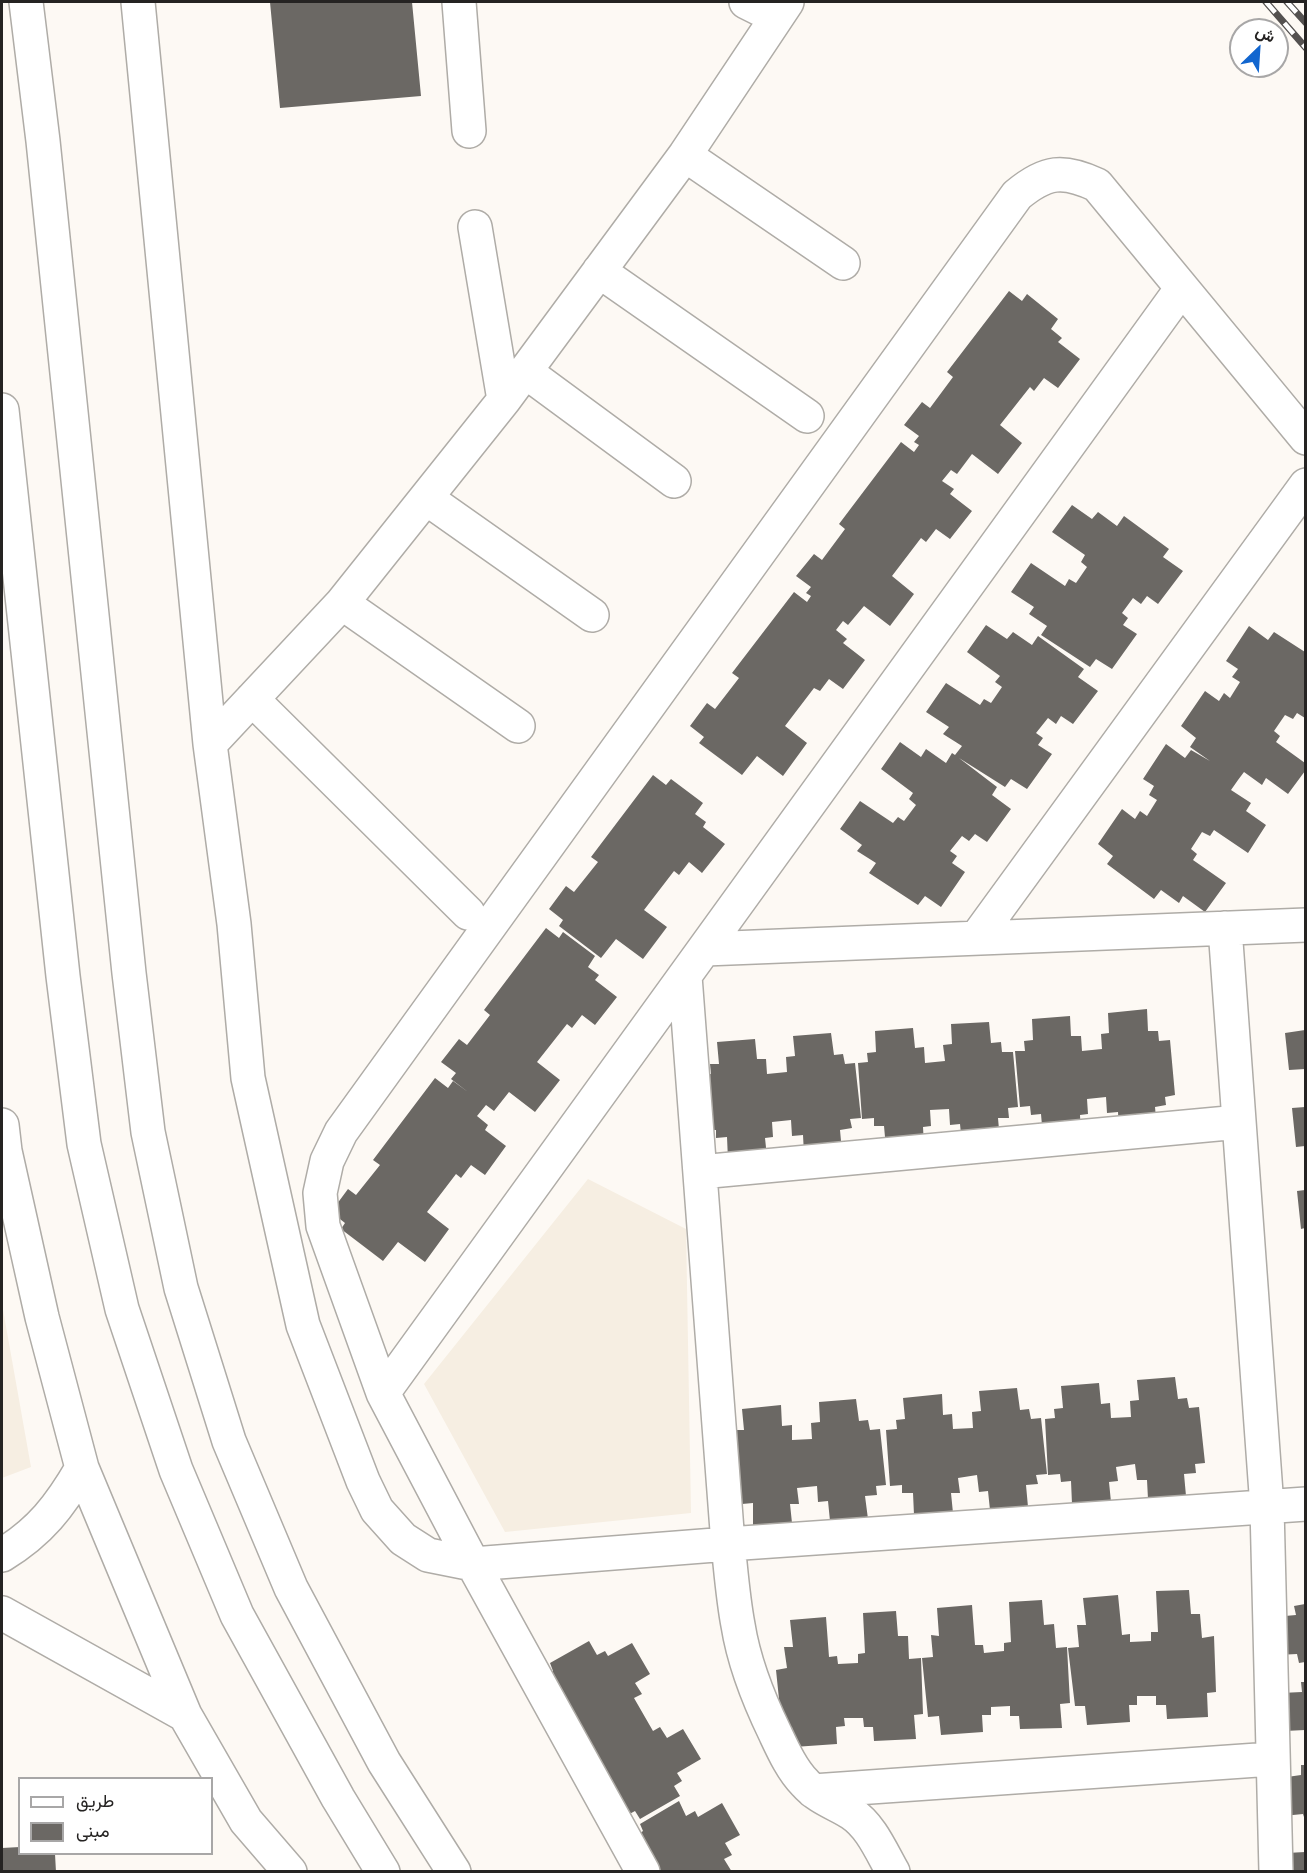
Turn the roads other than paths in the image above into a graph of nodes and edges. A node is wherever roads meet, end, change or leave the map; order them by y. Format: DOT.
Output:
graph roads {
  1 [pos="26,2"];
  2 [pos="138,2"];
  3 [pos="459,2"];
  4 [pos="746,2"];
  5 [pos="781,9"];
  6 [pos="469,131"];
  7 [pos="685,155"];
  8 [pos="475,227"];
  9 [pos="843,263"];
  10 [pos="599,271"];
  11 [pos="1182,288"];
  12 [pos="525,372"];
  13 [pos="504,400"];
  14 [pos="2,411"];
  15 [pos="807,416"];
  16 [pos="1305,438"];
  17 [pos="674,481"];
  18 [pos="1305,485"];
  19 [pos="426,498"];
  20 [pos="342,603"];
  21 [pos="592,615"];
  22 [pos="252,699"];
  23 [pos="518,726"];
  24 [pos="210,744"];
  25 [pos="468,913"];
  26 [pos="1305,925"];
  27 [pos="1225,928"];
  28 [pos="977,937"];
  29 [pos="705,948"];
  30 [pos="685,976"];
  31 [pos="1239,1122"];
  32 [pos="2,1125"];
  33 [pos="700,1172"];
  34 [pos="383,1394"];
  35 [pos="82,1468"];
  36 [pos="1305,1504"];
  37 [pos="1267,1507"];
  38 [pos="728,1544"];
  39 [pos="2,1555"];
  40 [pos="473,1564"];
  41 [pos="2,1613"];
  42 [pos="185,1715"];
  43 [pos="1272,1760"];
  44 [pos="813,1791"];
  45 [pos="290,1872"];
  46 [pos="383,1872"];
  47 [pos="454,1872"];
  48 [pos="643,1872"];
  49 [pos="893,1872"];
  50 [pos="1276,1872"];
  1 -- 47 [label="street"];
  2 -- 24 [label="street"];
  3 -- 6 [label="street"];
  4 -- 5 [label="street"];
  5 -- 7 [label="street"];
  7 -- 9 [label="street"];
  7 -- 10 [label="street"];
  8 -- 13 [label="street"];
  10 -- 12 [label="street"];
  10 -- 15 [label="street"];
  11 -- 16 [label="street"];
  11 -- 29 [label="street"];
  11 -- 34 [label="street"];
  12 -- 13 [label="street"];
  12 -- 17 [label="street"];
  13 -- 19 [label="street"];
  14 -- 46 [label="street"];
  18 -- 28 [label="street"];
  19 -- 20 [label="street"];
  19 -- 21 [label="street"];
  20 -- 22 [label="street"];
  20 -- 23 [label="street"];
  22 -- 24 [label="street"];
  22 -- 25 [label="street"];
  24 -- 40 [label="street"];
  26 -- 27 [label="street"];
  27 -- 28 [label="street"];
  27 -- 31 [label="street"];
  28 -- 29 [label="street"];
  29 -- 30 [label="street"];
  30 -- 33 [label="street"];
  30 -- 34 [label="street"];
  31 -- 33 [label="street"];
  31 -- 37 [label="street"];
  32 -- 35 [label="street"];
  33 -- 38 [label="street"];
  34 -- 40 [label="street"];
  35 -- 39 [label="street"];
  35 -- 42 [label="street"];
  36 -- 37 [label="street"];
  37 -- 38 [label="street"];
  37 -- 43 [label="street"];
  38 -- 40 [label="street"];
  38 -- 44 [label="street"];
  40 -- 48 [label="street"];
  41 -- 42 [label="street"];
  42 -- 45 [label="street"];
  43 -- 44 [label="street"];
  43 -- 50 [label="street"];
  44 -- 49 [label="street"];
}
